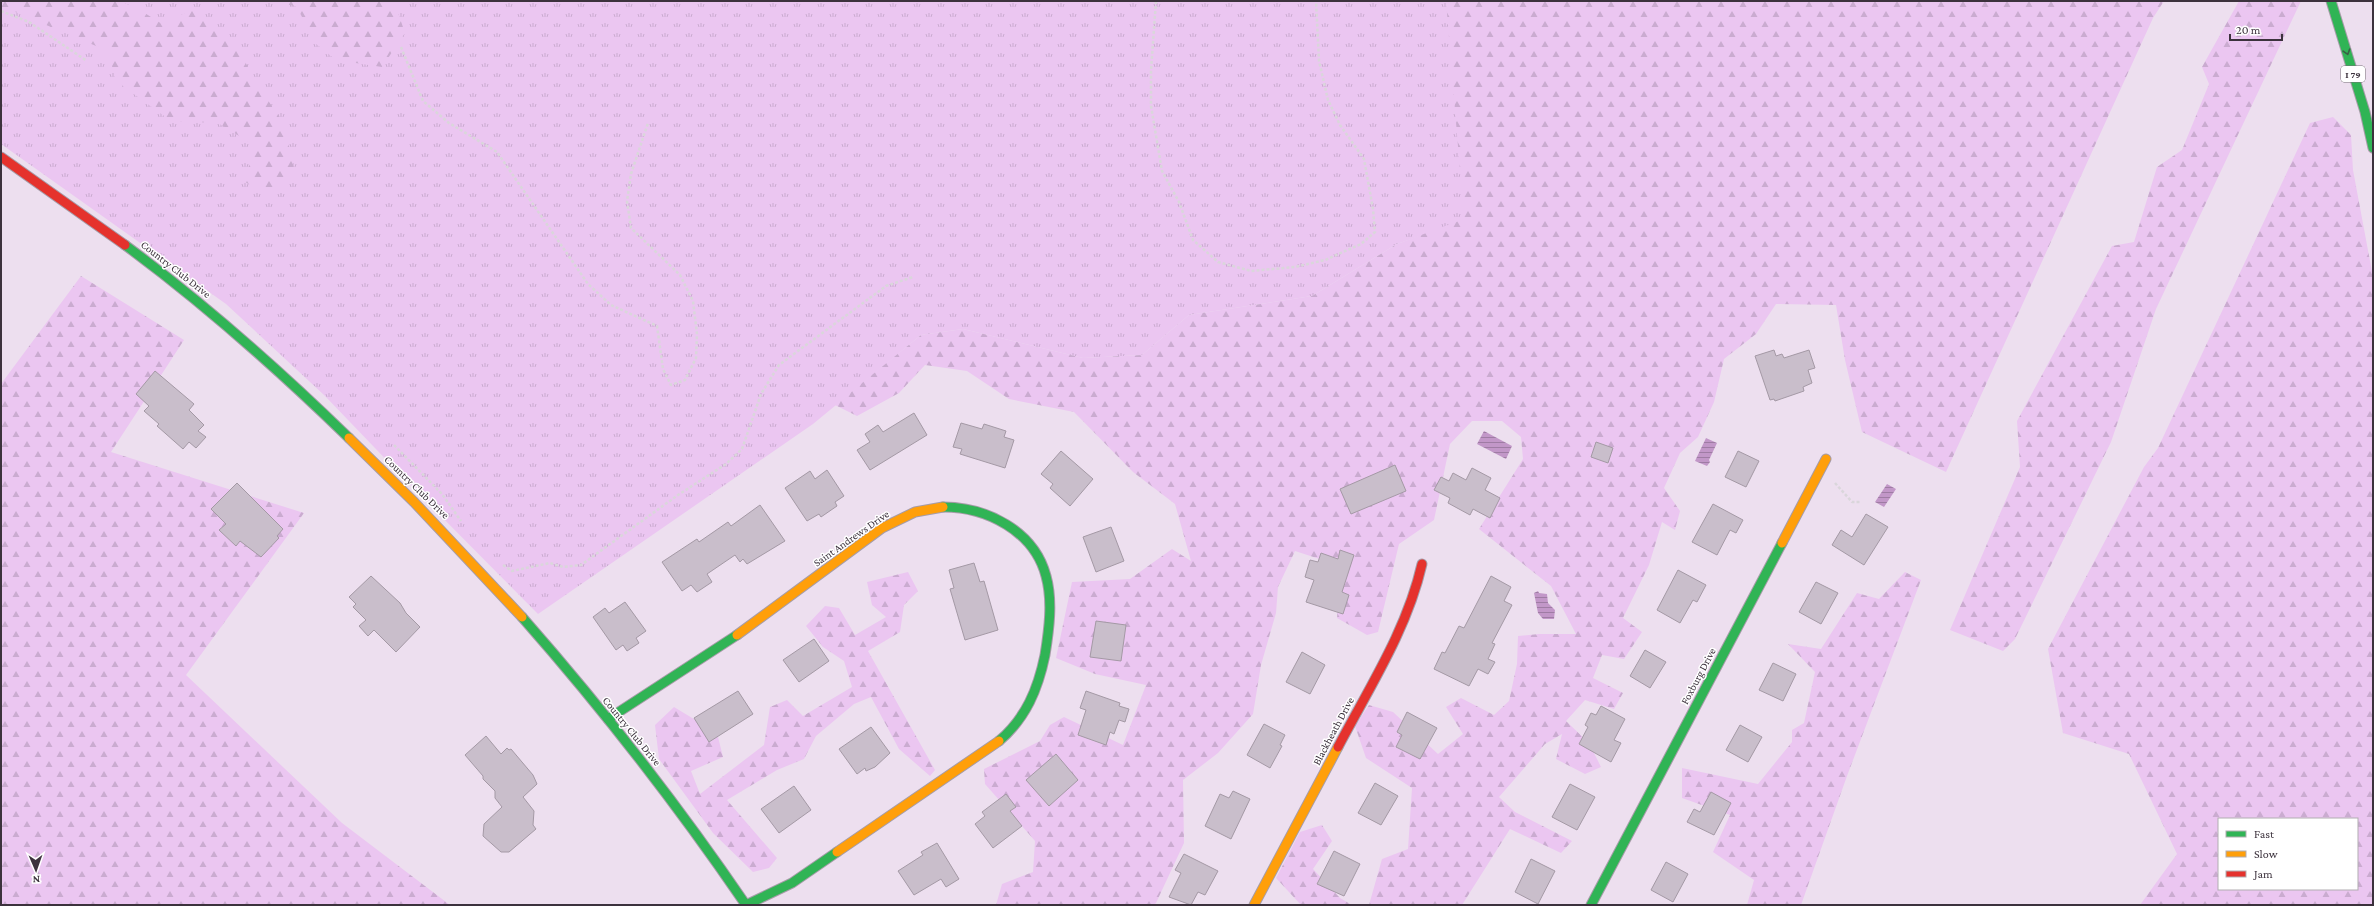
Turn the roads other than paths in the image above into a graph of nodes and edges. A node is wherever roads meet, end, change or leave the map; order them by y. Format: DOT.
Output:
graph roads {
  1 [pos="2331,1"];
  2 [pos="2373,148"];
  3 [pos="1,157"];
  4 [pos="1826,459"];
  5 [pos="1422,564"];
  6 [pos="608,719"];
  7 [pos="746,905"];
  8 [pos="1254,905"];
  9 [pos="1591,905"];
  1 -- 2 [label="main road, I 79, one-way"];
  3 -- 6 [label="main road, Country Club Drive"];
  4 -- 9 [label="main road, Foxburg Drive"];
  5 -- 8 [label="main road, Blackheath Drive"];
  6 -- 7 [label="main road, Country Club Drive"];
  6 -- 7 [label="main road, Saint Andrews Drive"];
}
